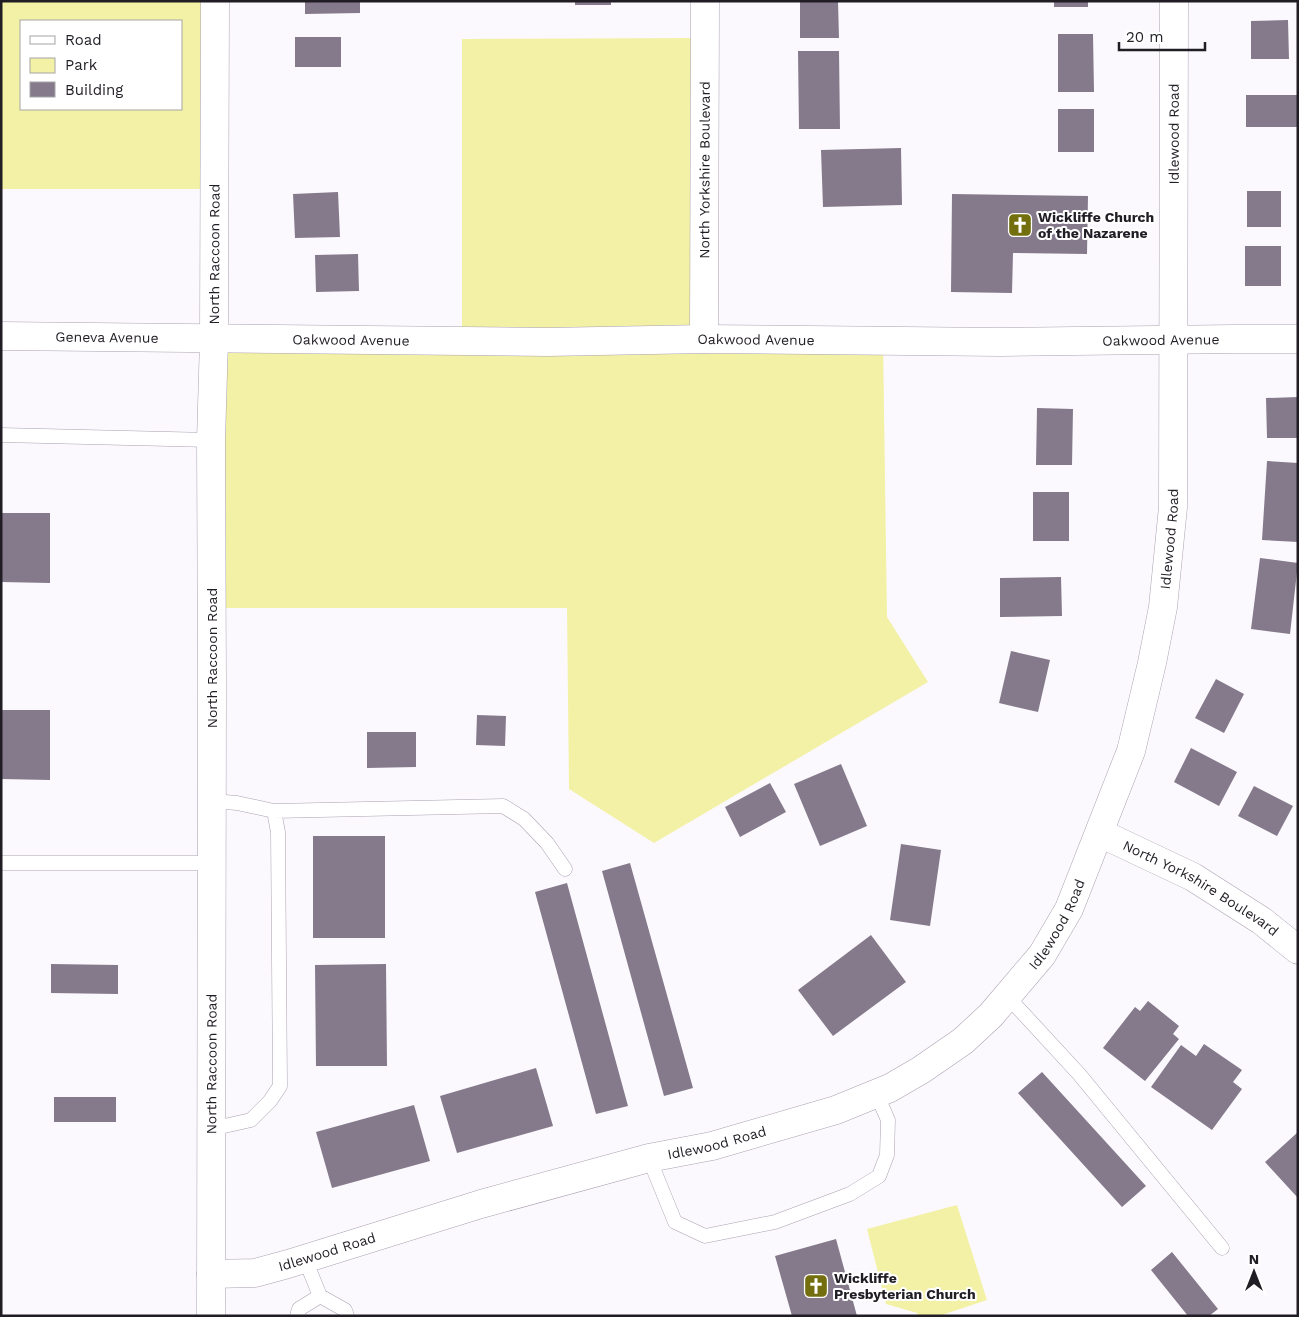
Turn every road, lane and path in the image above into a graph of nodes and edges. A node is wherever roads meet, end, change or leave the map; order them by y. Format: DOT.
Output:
graph roads {
  1 [pos="215,1"];
  2 [pos="705,1"];
  3 [pos="1174,1"];
  4 [pos="1,336"];
  5 [pos="704,339"];
  6 [pos="1298,339"];
  7 [pos="214,340"];
  8 [pos="1174,340"];
  9 [pos="1,435"];
  10 [pos="211,440"];
  11 [pos="212,801"];
  12 [pos="274,811"];
  13 [pos="1100,833"];
  14 [pos="1,862"];
  15 [pos="212,863"];
  16 [pos="565,869"];
  17 [pos="1298,950"];
  18 [pos="1007,996"];
  19 [pos="876,1093"];
  20 [pos="211,1129"];
  21 [pos="649,1158"];
  22 [pos="1222,1248"];
  23 [pos="305,1259"];
  24 [pos="211,1274"];
  25 [pos="320,1296"];
  26 [pos="211,1316"];
  27 [pos="297,1316"];
  28 [pos="347,1316"];
  1 -- 7 [label="street, North Raccoon Road"];
  2 -- 5 [label="street, North Yorkshire Boulevard"];
  3 -- 8 [label="street, Idlewood Road"];
  4 -- 7 [label="street, Geneva Avenue"];
  5 -- 7 [label="street, Oakwood Avenue"];
  5 -- 8 [label="street, Oakwood Avenue"];
  6 -- 8 [label="street, Oakwood Avenue"];
  7 -- 10 [label="street, North Raccoon Road"];
  8 -- 13 [label="street, Idlewood Road"];
  9 -- 10 [label="lane"];
  10 -- 11 [label="street, North Raccoon Road"];
  11 -- 12 [label="lane"];
  11 -- 15 [label="street, North Raccoon Road"];
  12 -- 16 [label="lane"];
  12 -- 20 [label="lane"];
  13 -- 17 [label="street, North Yorkshire Boulevard"];
  13 -- 18 [label="street, Idlewood Road"];
  14 -- 15 [label="lane"];
  15 -- 20 [label="street, North Raccoon Road"];
  18 -- 19 [label="street, Idlewood Road"];
  18 -- 22 [label="lane"];
  19 -- 21 [label="street, Idlewood Road"];
  19 -- 21 [label="lane"];
  20 -- 24 [label="street, North Raccoon Road"];
  21 -- 23 [label="street, Idlewood Road"];
  23 -- 24 [label="street, Idlewood Road"];
  23 -- 25 [label="lane"];
  24 -- 26 [label="street, North Raccoon Road"];
  25 -- 27 [label="lane"];
  25 -- 28 [label="lane"];
}
